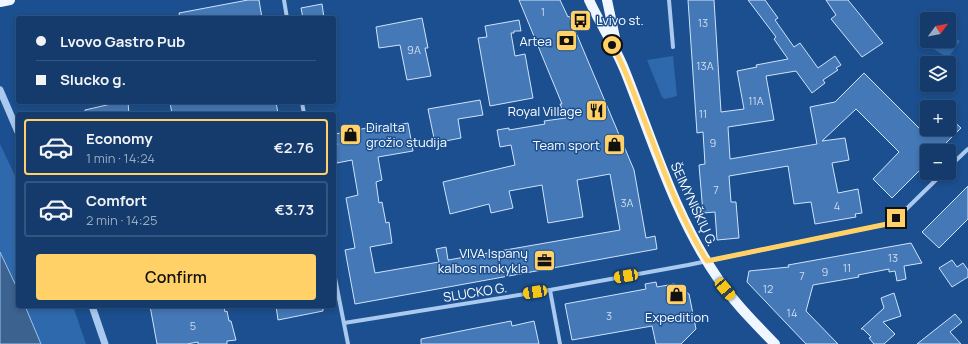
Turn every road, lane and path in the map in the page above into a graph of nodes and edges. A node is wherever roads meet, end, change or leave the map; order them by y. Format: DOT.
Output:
graph roads {
  1 [pos="10,0"];
  2 [pos="284,0"];
  3 [pos="590,0"];
  4 [pos="607,0"];
  5 [pos="669,0"];
  6 [pos="0,2"];
  7 [pos="287,16"];
  8 [pos="673,47"];
  9 [pos="619,56"];
  10 [pos="0,90"];
  11 [pos="16,127"];
  12 [pos="968,149"];
  13 [pos="956,160"];
  14 [pos="936,180"];
  15 [pos="707,261"];
  16 [pos="336,283"];
  17 [pos="550,290"];
  18 [pos="93,308"];
  19 [pos="344,323"];
  20 [pos="105,344"];
  21 [pos="348,344"];
  22 [pos="560,344"];
  23 [pos="775,344"];
  1 -- 6 [label="main road"];
  2 -- 7 [label="street"];
  3 -- 9 [label="main road, ŠEIMYNIŠKIŲ G."];
  4 -- 9 [label="main road, ŠEIMYNIŠKIŲ G."];
  5 -- 8 [label="street"];
  9 -- 15 [label="main road, ŠEIMYNIŠKIŲ G."];
  10 -- 11 [label="street"];
  12 -- 13 [label="street"];
  14 -- 15 [label="street, SLUCKO G."];
  15 -- 17 [label="street, SLUCKO G."];
  15 -- 23 [label="main road, ŠEIMYNIŠKIŲ G."];
  16 -- 19 [label="street"];
  17 -- 19 [label="street, SLUCKO G."];
  17 -- 22 [label="street"];
  18 -- 20 [label="street"];
  19 -- 21 [label="street"];
}
